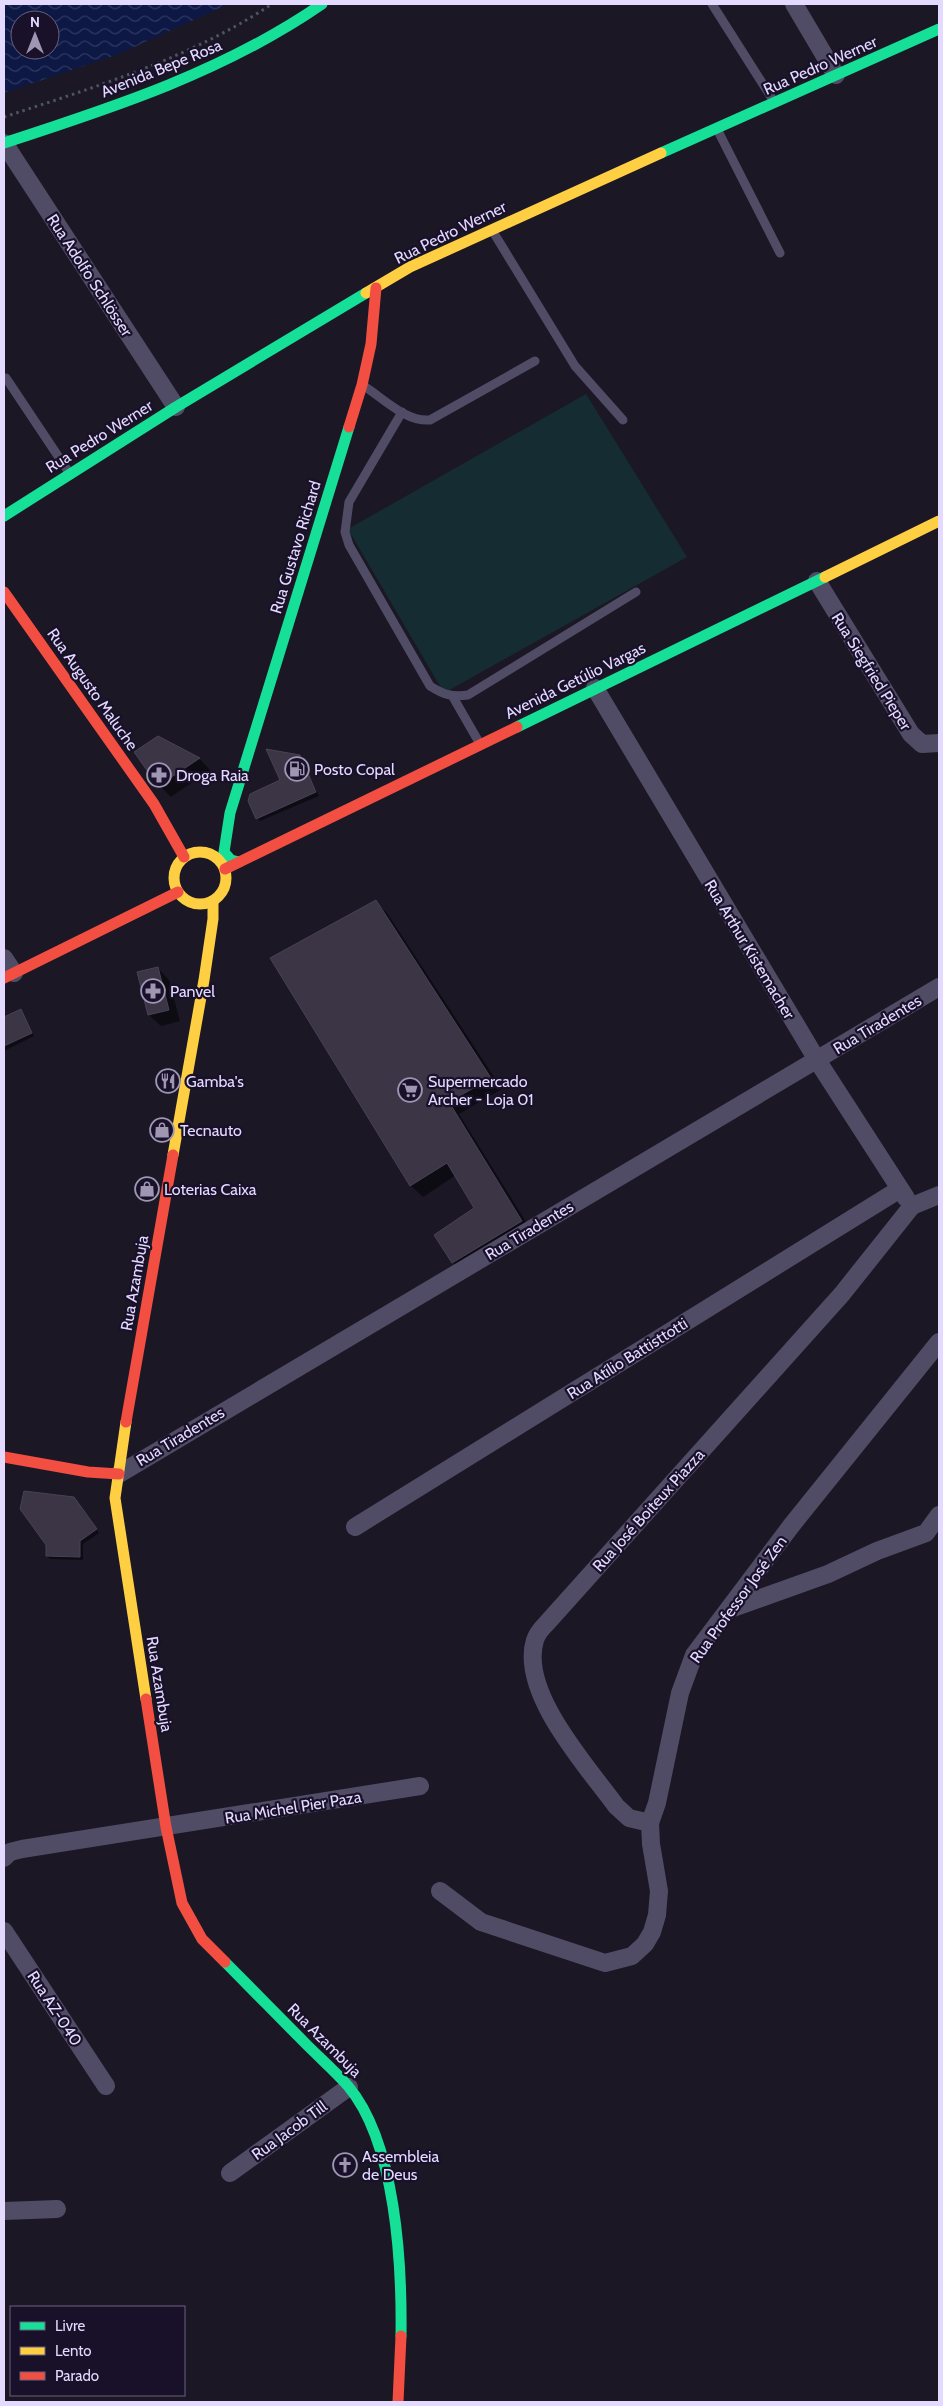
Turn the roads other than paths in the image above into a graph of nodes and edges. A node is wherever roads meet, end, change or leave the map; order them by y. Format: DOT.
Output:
graph roads {
  1 [pos="322,4"];
  2 [pos="712,4"];
  3 [pos="794,4"];
  4 [pos="939,29"];
  5 [pos="836,75"];
  6 [pos="775,103"];
  7 [pos="717,129"];
  8 [pos="4,143"];
  9 [pos="491,229"];
  10 [pos="780,253"];
  11 [pos="376,288"];
  12 [pos="535,362"];
  13 [pos="6,378"];
  14 [pos="362,385"];
  15 [pos="176,407"];
  16 [pos="402,412"];
  17 [pos="623,420"];
  18 [pos="70,474"];
  19 [pos="4,516"];
  20 [pos="939,521"];
  21 [pos="817,581"];
  22 [pos="4,592"];
  23 [pos="636,592"];
  24 [pos="595,688"];
  25 [pos="453,697"];
  26 [pos="939,743"];
  27 [pos="480,744"];
  28 [pos="230,813"];
  29 [pos="207,853"];
  30 [pos="184,857"];
  31 [pos="238,862"];
  32 [pos="225,869"];
  33 [pos="178,892"];
  34 [pos="213,901"];
  35 [pos="4,958"];
  36 [pos="9,975"];
  37 [pos="939,987"];
  38 [pos="816,1060"];
  39 [pos="900,1188"];
  40 [pos="939,1195"];
  41 [pos="912,1206"];
  42 [pos="939,1342"];
  43 [pos="4,1457"];
  44 [pos="119,1474"];
  45 [pos="939,1515"];
  46 [pos="355,1527"];
  47 [pos="933,1531"];
  48 [pos="730,1609"];
  49 [pos="420,1786"];
  50 [pos="650,1823"];
  51 [pos="166,1827"];
  52 [pos="4,1858"];
  53 [pos="440,1892"];
  54 [pos="4,1931"];
  55 [pos="106,2086"];
  56 [pos="349,2087"];
  57 [pos="230,2174"];
  58 [pos="57,2209"];
  59 [pos="4,2210"];
  60 [pos="398,2402"];
  1 -- 8 [label="main road, Avenida Bepe Rosa"];
  2 -- 6 [label="lane"];
  3 -- 5 [label="street"];
  4 -- 5 [label="main road, Rua Pedro Werner"];
  5 -- 6 [label="main road, Rua Pedro Werner"];
  6 -- 7 [label="main road, Rua Pedro Werner"];
  7 -- 9 [label="main road, Rua Pedro Werner"];
  7 -- 10 [label="lane"];
  8 -- 15 [label="street, Rua Adolfo Schlösser"];
  9 -- 11 [label="main road, Rua Pedro Werner"];
  9 -- 17 [label="lane"];
  11 -- 14 [label="main road, Rua Gustavo Richard"];
  11 -- 15 [label="main road, Rua Pedro Werner"];
  12 -- 16 [label="lane"];
  13 -- 18 [label="lane"];
  14 -- 16 [label="lane"];
  14 -- 28 [label="main road, Rua Gustavo Richard"];
  15 -- 18 [label="main road, Rua Pedro Werner"];
  16 -- 25 [label="lane"];
  18 -- 19 [label="main road, Rua Pedro Werner"];
  20 -- 21 [label="main road, Avenida Getúlio Vargas"];
  21 -- 24 [label="main road, Avenida Getúlio Vargas"];
  21 -- 26 [label="street, Rua Siegfried Pieper"];
  22 -- 30 [label="main road, Rua Augusto Maluche"];
  23 -- 25 [label="lane"];
  24 -- 27 [label="main road, Avenida Getúlio Vargas"];
  24 -- 38 [label="street, Rua Arthur Kistemacher"];
  25 -- 27 [label="lane"];
  27 -- 31 [label="main road, Avenida Getúlio Vargas"];
  28 -- 29 [label="main road, Rua Gustavo Richard"];
  28 -- 31 [label="main road, Rua Gustavo Richard"];
  29 -- 30 [label="main road"];
  29 -- 32 [label="main road"];
  30 -- 33 [label="main road"];
  31 -- 32 [label="main road, Avenida Getúlio Vargas"];
  32 -- 34 [label="main road"];
  33 -- 34 [label="main road"];
  33 -- 36 [label="main road"];
  34 -- 44 [label="main road, Rua Azambuja"];
  35 -- 36 [label="street"];
  37 -- 38 [label="street, Rua Tiradentes"];
  38 -- 39 [label="street, Rua Arthur Kistemacher"];
  38 -- 44 [label="street, Rua Tiradentes"];
  39 -- 41 [label="street, Rua Arthur Kistemacher"];
  39 -- 46 [label="street, Rua Atílio Battisttotti"];
  40 -- 41 [label="street"];
  41 -- 50 [label="street, Rua José Boiteux Piazza"];
  42 -- 48 [label="street, Rua Professor José Zen"];
  43 -- 44 [label="main road"];
  44 -- 51 [label="main road, Rua Azambuja"];
  45 -- 47 [label="street"];
  47 -- 48 [label="street"];
  48 -- 50 [label="street, Rua Professor José Zen"];
  49 -- 51 [label="street, Rua Michel Pier Paza"];
  50 -- 53 [label="street, Rua Professor José Zen"];
  51 -- 52 [label="street, Rua Michel Pier Paza"];
  51 -- 56 [label="main road, Rua Azambuja"];
  54 -- 55 [label="street, Rua AZ-040"];
  56 -- 57 [label="street, Rua Jacob Till"];
  56 -- 60 [label="main road, Rua Azambuja"];
  58 -- 59 [label="street"];
}
